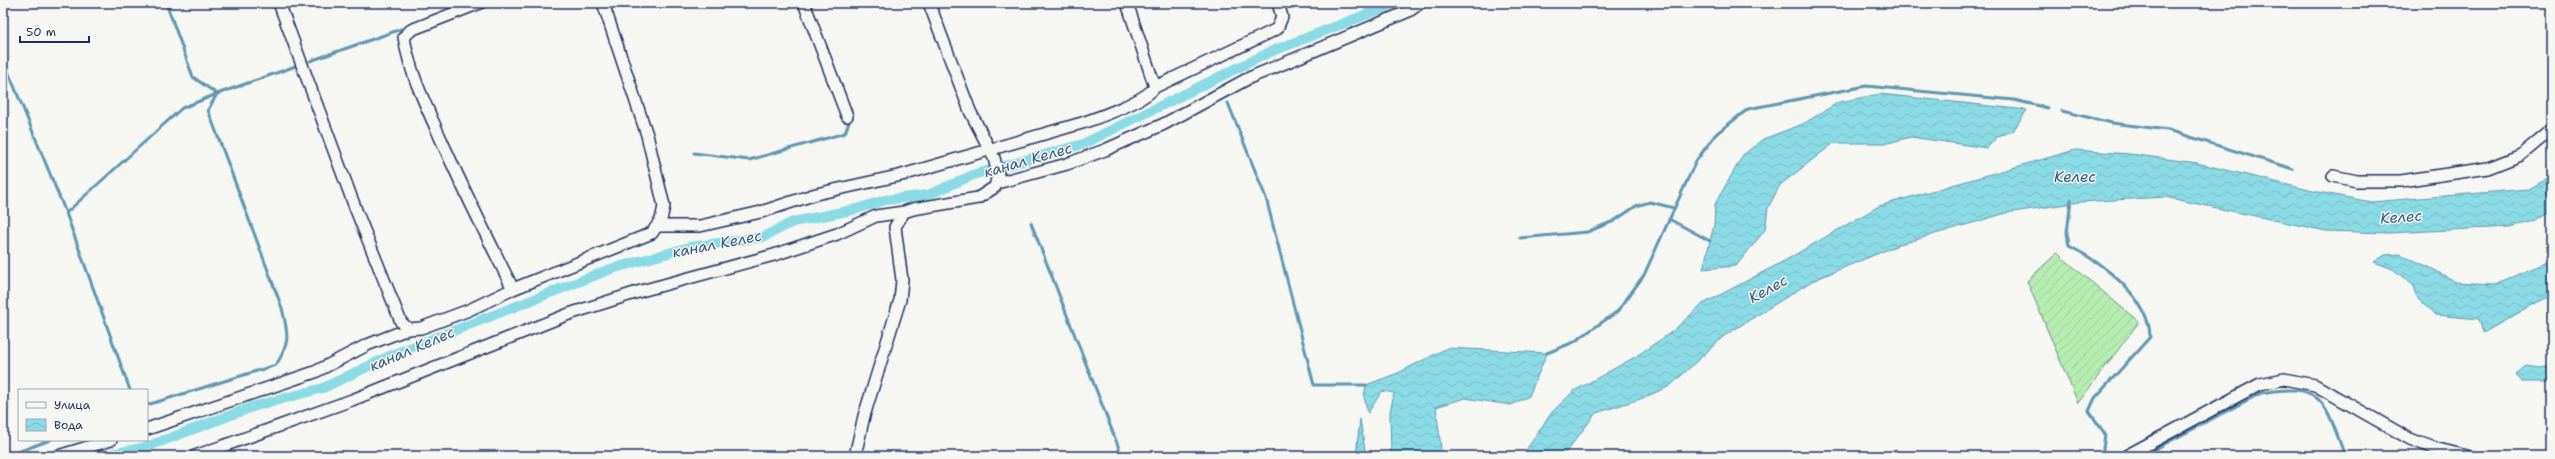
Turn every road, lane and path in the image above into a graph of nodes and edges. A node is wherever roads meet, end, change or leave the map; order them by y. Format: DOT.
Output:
graph roads {
  1 [pos="279,3"];
  2 [pos="480,3"];
  3 [pos="603,3"];
  4 [pos="804,3"];
  5 [pos="929,3"];
  6 [pos="1127,3"];
  7 [pos="1278,3"];
  8 [pos="1420,3"];
  9 [pos="1155,87"];
  10 [pos="847,116"];
  11 [pos="2552,129"];
  12 [pos="991,154"];
  13 [pos="2333,176"];
  14 [pos="998,178"];
  15 [pos="904,212"];
  16 [pos="658,226"];
  17 [pos="513,289"];
  18 [pos="408,329"];
  19 [pos="148,429"];
  20 [pos="108,441"];
  21 [pos="58,456"];
  22 [pos="195,456"];
  23 [pos="855,456"];
  24 [pos="2126,456"];
  25 [pos="2467,456"];
  1 -- 18 [label="street"];
  2 -- 17 [label="street"];
  3 -- 16 [label="street"];
  4 -- 10 [label="street"];
  5 -- 12 [label="street"];
  6 -- 9 [label="street"];
  7 -- 9 [label="street"];
  8 -- 14 [label="street"];
  9 -- 12 [label="street"];
  11 -- 13 [label="street"];
  12 -- 14 [label="street"];
  12 -- 16 [label="street"];
  14 -- 15 [label="street"];
  15 -- 22 [label="street"];
  15 -- 23 [label="street"];
  16 -- 17 [label="street"];
  17 -- 18 [label="street"];
  18 -- 19 [label="street"];
  20 -- 21 [label="street"];
  24 -- 25 [label="street"];
}
